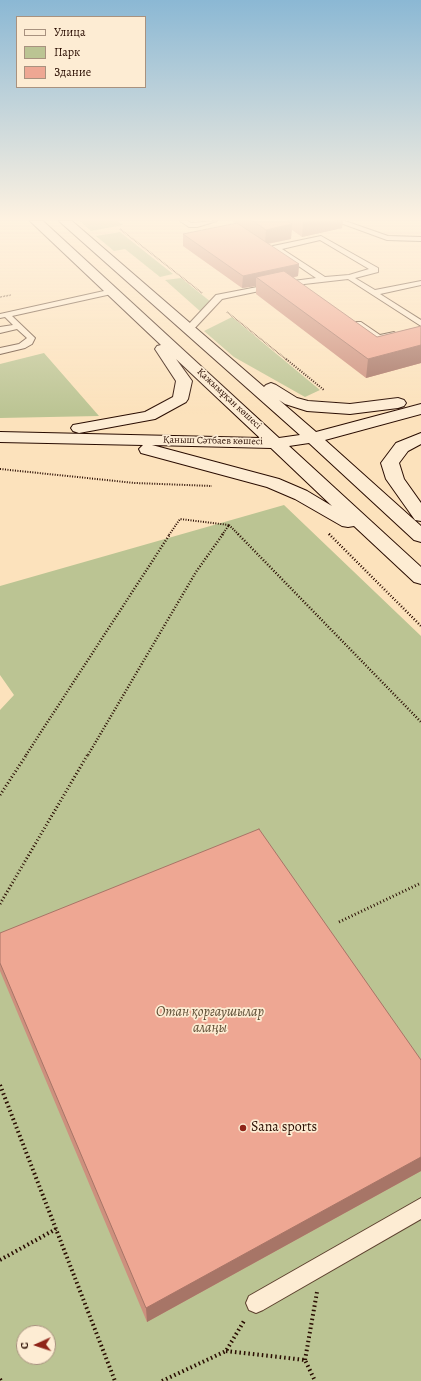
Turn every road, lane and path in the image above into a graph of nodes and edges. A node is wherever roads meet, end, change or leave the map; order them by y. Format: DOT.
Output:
graph roads {
  1 [pos="107,285"];
  2 [pos="139,285"];
  3 [pos="193,285"];
  4 [pos="276,285"];
  5 [pos="300,285"];
  6 [pos="362,285"];
  7 [pos="410,285"];
  8 [pos="113,291"];
  9 [pos="309,292"];
  10 [pos="374,293"];
  11 [pos="11,295"];
  12 [pos="0,297"];
  13 [pos="214,302"];
  14 [pos="136,312"];
  15 [pos="3,315"];
  16 [pos="354,321"];
  17 [pos="19,326"];
  18 [pos="419,327"];
  19 [pos="189,329"];
  20 [pos="0,330"];
  21 [pos="400,333"];
  22 [pos="0,351"];
  23 [pos="217,354"];
  24 [pos="421,400"];
  25 [pos="307,406"];
  26 [pos="421,409"];
  27 [pos="421,423"];
  28 [pos="0,433"];
  29 [pos="0,437"];
  30 [pos="313,438"];
  31 [pos="421,438"];
  32 [pos="0,447"];
  33 [pos="148,449"];
  34 [pos="282,449"];
  35 [pos="326,450"];
  36 [pos="0,469"];
  37 [pos="213,486"];
  38 [pos="421,516"];
  39 [pos="229,524"];
  40 [pos="325,530"];
  41 [pos="421,536"];
  42 [pos="379,539"];
  43 [pos="421,578"];
  44 [pos="421,626"];
  45 [pos="421,722"];
  46 [pos="0,795"];
  47 [pos="421,883"];
  48 [pos="0,904"];
  49 [pos="339,922"];
  50 [pos="0,1085"];
  51 [pos="421,1208"];
  52 [pos="56,1228"];
  53 [pos="0,1260"];
  54 [pos="322,1265"];
  55 [pos="256,1303"];
  56 [pos="226,1351"];
  57 [pos="305,1360"];
  58 [pos="114,1381"];
  59 [pos="162,1381"];
  60 [pos="315,1381"];
  1 -- 8 [label="main road, Қажымұқан көшесі"];
  2 -- 19 [label="main road"];
  3 -- 13 [label="path"];
  4 -- 13 [label="lane"];
  5 -- 9 [label="lane"];
  6 -- 10 [label="lane"];
  7 -- 10 [label="lane"];
  8 -- 14 [label="main road, Қажымұқан көшесі"];
  8 -- 15 [label="lane"];
  10 -- 18 [label="lane"];
  11 -- 12 [label="path"];
  13 -- 19 [label="lane"];
  13 -- 25 [label="path"];
  14 -- 28 [label="main road"];
  14 -- 34 [label="main road, Қажымұқан көшесі"];
  15 -- 17 [label="lane"];
  16 -- 21 [label="lane"];
  17 -- 20 [label="lane"];
  17 -- 22 [label="lane"];
  19 -- 23 [label="main road"];
  23 -- 25 [label="main road"];
  23 -- 30 [label="main road"];
  24 -- 25 [label="main road"];
  26 -- 30 [label="main road, Қаныш Сәтбаев көшесі"];
  27 -- 35 [label="main road, Қаныш Сәтбаев көшесі"];
  29 -- 34 [label="main road, Қаныш Сәтбаев көшесі"];
  30 -- 34 [label="main road, Қаныш Сәтбаев көшесі"];
  30 -- 35 [label="main road"];
  31 -- 38 [label="main road"];
  32 -- 33 [label="main road, Қаныш Сәтбаев көшесі"];
  33 -- 34 [label="main road, Қаныш Сәтбаев көшесі"];
  33 -- 42 [label="main road"];
  34 -- 35 [label="main road, Қаныш Сәтбаев көшесі"];
  34 -- 42 [label="main road, Қажымұқан көшесі"];
  35 -- 41 [label="main road"];
  36 -- 37 [label="path"];
  39 -- 45 [label="path"];
  39 -- 46 [label="path"];
  39 -- 48 [label="path"];
  40 -- 44 [label="path"];
  42 -- 43 [label="main road, Қажымұқан көшесі"];
  47 -- 49 [label="path"];
  50 -- 52 [label="path"];
  51 -- 54 [label="lane"];
  52 -- 53 [label="path"];
  52 -- 58 [label="path"];
  54 -- 55 [label="lane"];
  54 -- 57 [label="path"];
  55 -- 56 [label="path"];
  56 -- 57 [label="path"];
  56 -- 59 [label="path"];
  57 -- 60 [label="path"];
}
